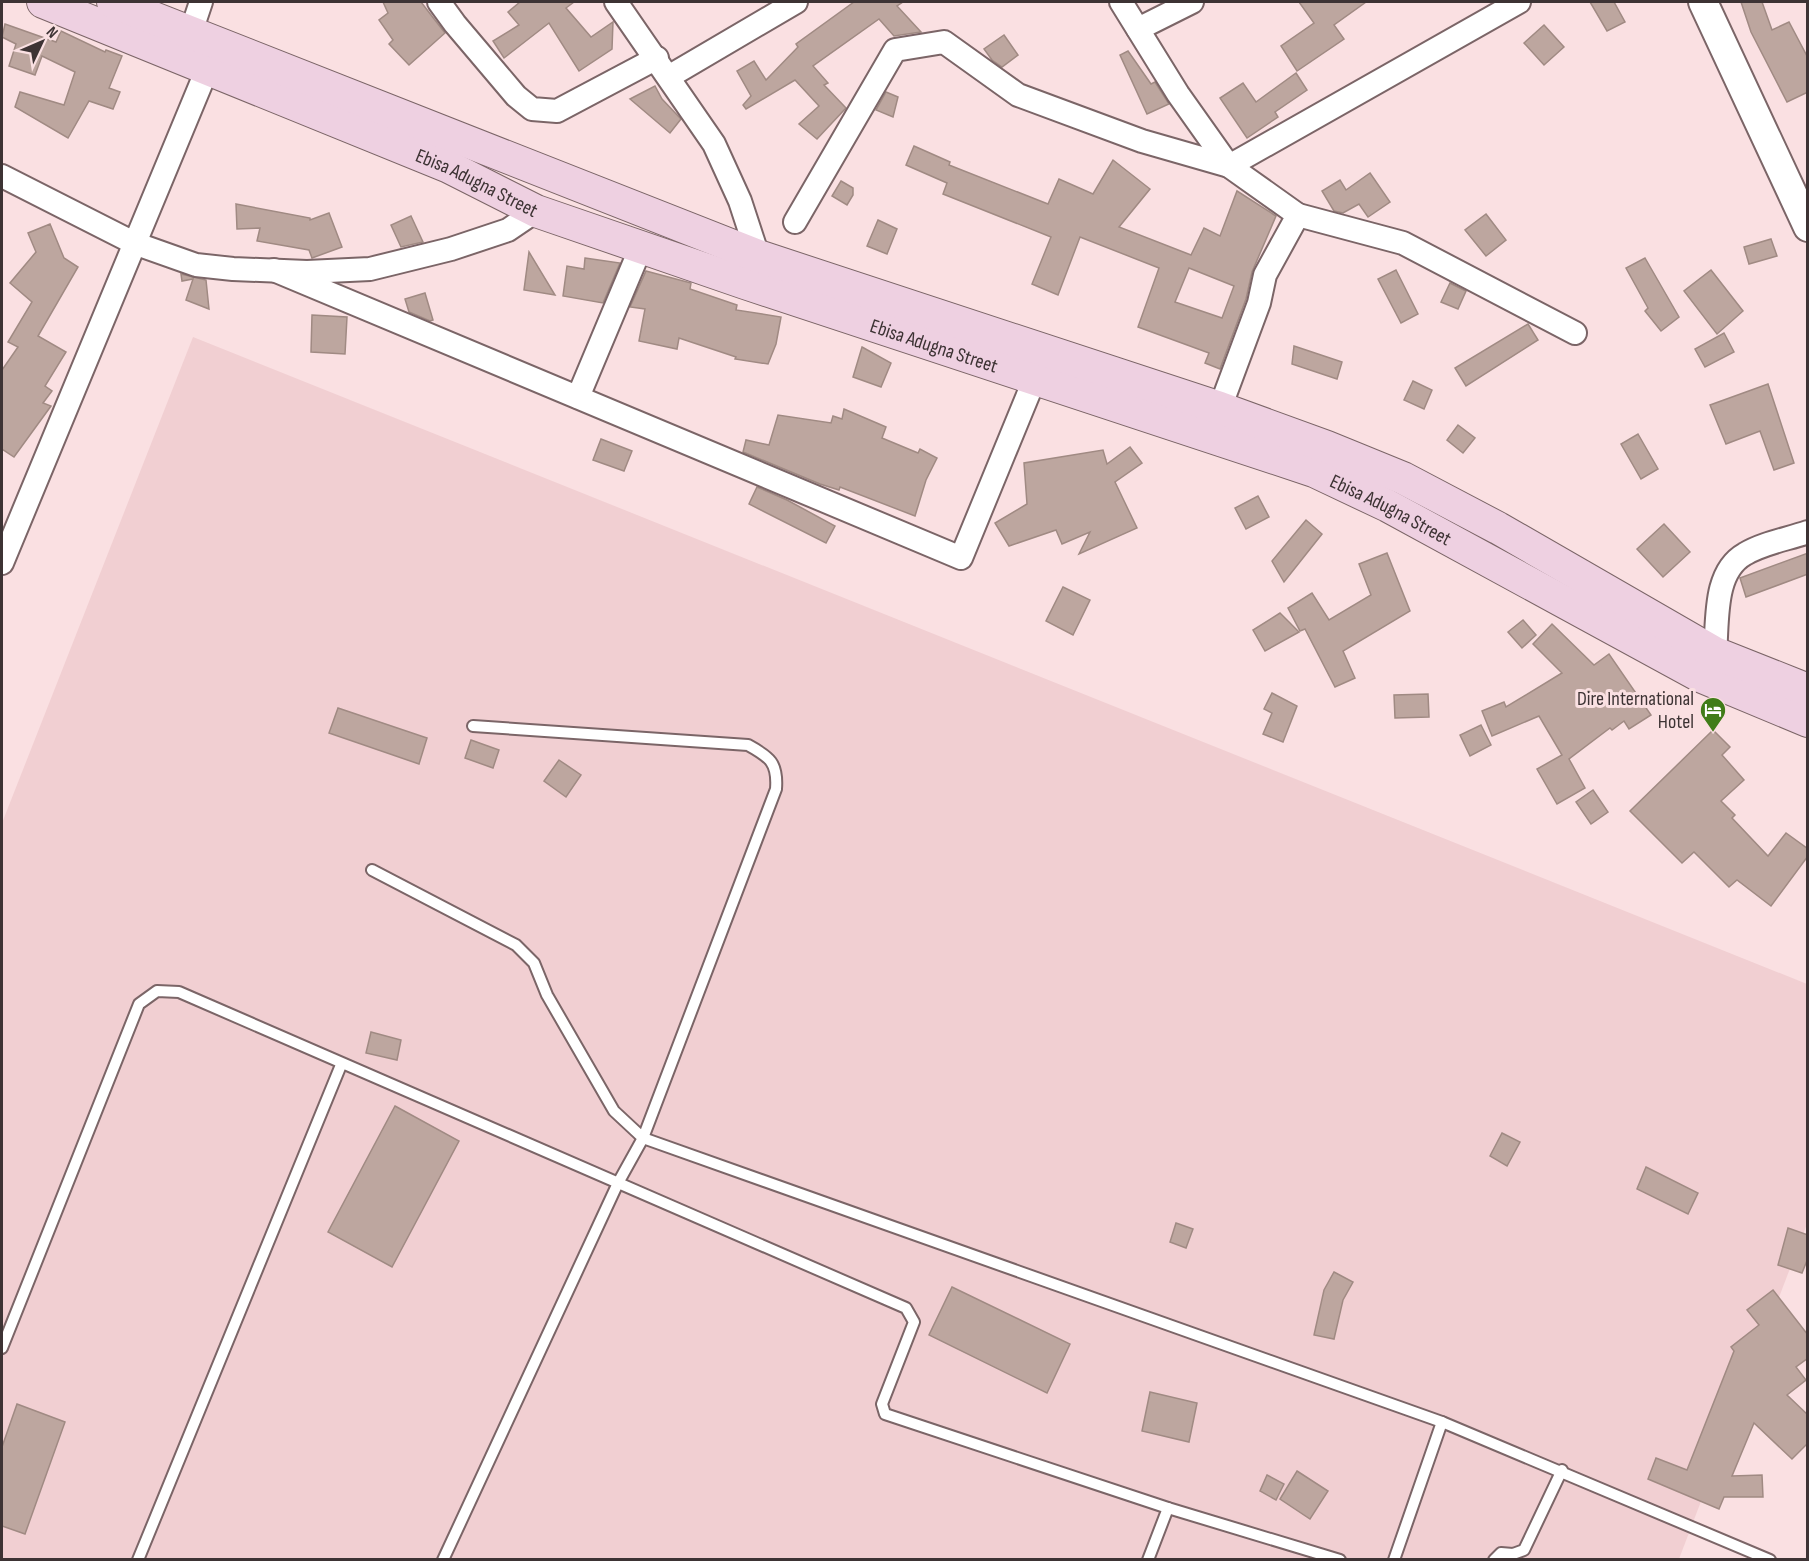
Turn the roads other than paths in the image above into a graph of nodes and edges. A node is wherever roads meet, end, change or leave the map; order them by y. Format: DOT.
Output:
graph roads {
  1 [pos="44,2"];
  2 [pos="113,2"];
  3 [pos="201,2"];
  4 [pos="440,2"];
  5 [pos="616,2"];
  6 [pos="796,2"];
  7 [pos="1120,2"];
  8 [pos="1192,2"];
  9 [pos="1519,2"];
  10 [pos="1703,2"];
  11 [pos="1138,29"];
  12 [pos="206,48"];
  13 [pos="663,67"];
  14 [pos="1229,166"];
  15 [pos="4,183"];
  16 [pos="536,211"];
  17 [pos="1298,215"];
  18 [pos="795,222"];
  19 [pos="1808,227"];
  20 [pos="134,243"];
  21 [pos="641,247"];
  22 [pos="758,256"];
  23 [pos="274,270"];
  24 [pos="1575,333"];
  25 [pos="1035,378"];
  26 [pos="578,398"];
  27 [pos="1220,408"];
  28 [pos="1808,532"];
  29 [pos="2,563"];
  30 [pos="1715,653"];
  31 [pos="1808,690"];
  32 [pos="1808,720"];
  33 [pos="472,726"];
  34 [pos="372,870"];
  35 [pos="341,1065"];
  36 [pos="644,1138"];
  37 [pos="618,1183"];
  38 [pos="2,1348"];
  39 [pos="1442,1422"];
  40 [pos="1562,1470"];
  41 [pos="1168,1508"];
  42 [pos="138,1560"];
  43 [pos="443,1560"];
  44 [pos="1148,1560"];
  45 [pos="1340,1560"];
  46 [pos="1394,1560"];
  47 [pos="1494,1560"];
  48 [pos="1770,1560"];
  1 -- 12 [label="main road, Ebisa Adugna Street"];
  2 -- 12 [label="main road, Ebisa Adugna Street"];
  3 -- 12 [label="street"];
  4 -- 13 [label="street"];
  5 -- 13 [label="street"];
  6 -- 13 [label="street"];
  7 -- 11 [label="street"];
  8 -- 11 [label="street"];
  9 -- 14 [label="street"];
  10 -- 19 [label="street"];
  11 -- 14 [label="street"];
  12 -- 16 [label="main road, Ebisa Adugna Street"];
  12 -- 20 [label="street"];
  12 -- 22 [label="main road, Ebisa Adugna Street"];
  13 -- 22 [label="street"];
  14 -- 17 [label="street"];
  14 -- 18 [label="street"];
  15 -- 20 [label="street"];
  16 -- 21 [label="main road, Ebisa Adugna Street"];
  16 -- 23 [label="street"];
  17 -- 24 [label="street"];
  17 -- 27 [label="street"];
  20 -- 23 [label="street"];
  20 -- 29 [label="street"];
  21 -- 25 [label="main road, Ebisa Adugna Street"];
  21 -- 26 [label="street"];
  22 -- 27 [label="main road, Ebisa Adugna Street"];
  23 -- 26 [label="street"];
  25 -- 26 [label="street"];
  25 -- 32 [label="main road, Ebisa Adugna Street"];
  27 -- 30 [label="main road, Ebisa Adugna Street"];
  28 -- 30 [label="street"];
  30 -- 31 [label="main road, Ebisa Adugna Street"];
  33 -- 36 [label="lane"];
  34 -- 36 [label="lane"];
  35 -- 37 [label="lane"];
  35 -- 38 [label="lane"];
  35 -- 42 [label="lane"];
  36 -- 37 [label="lane"];
  36 -- 39 [label="lane"];
  37 -- 41 [label="lane"];
  37 -- 43 [label="lane"];
  39 -- 40 [label="lane"];
  39 -- 46 [label="lane"];
  40 -- 47 [label="lane"];
  40 -- 48 [label="lane"];
  41 -- 44 [label="lane"];
  41 -- 45 [label="lane"];
}
